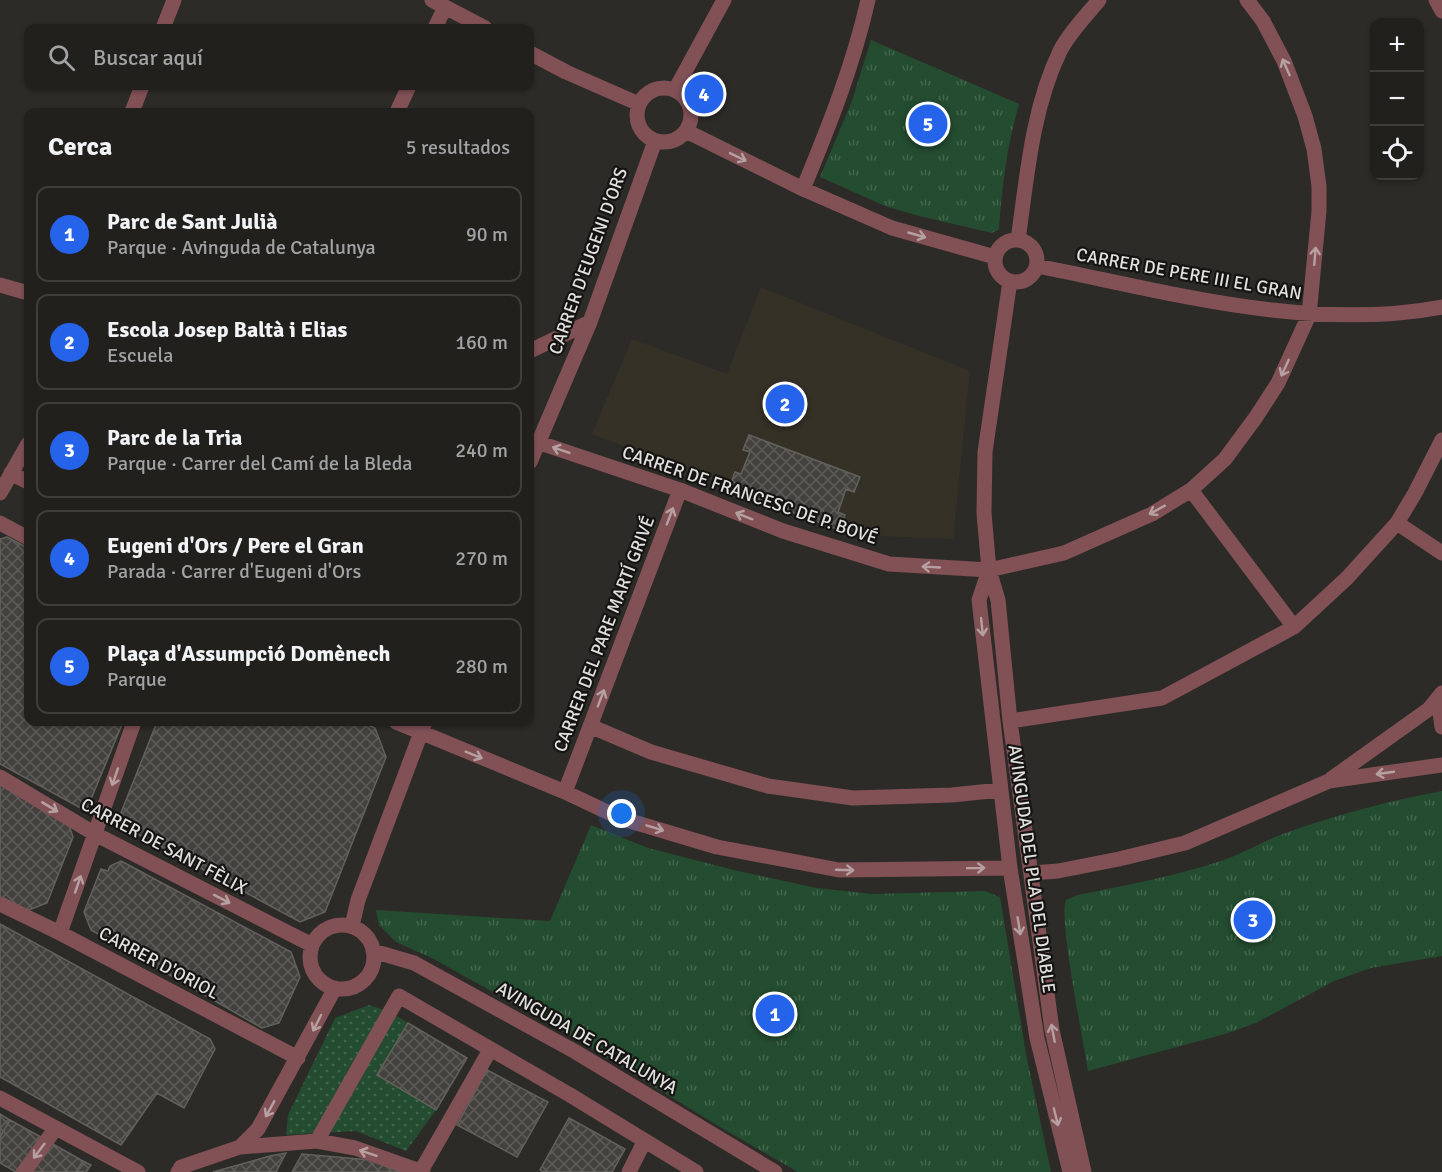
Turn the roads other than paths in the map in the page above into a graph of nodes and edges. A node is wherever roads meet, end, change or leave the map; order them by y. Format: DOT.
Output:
graph roads {
  1 [pos="174,0"];
  2 [pos="724,0"];
  3 [pos="868,0"];
  4 [pos="1099,0"];
  5 [pos="1247,0"];
  6 [pos="1436,0"];
  7 [pos="438,3"];
  8 [pos="1442,11"];
  9 [pos="165,24"];
  10 [pos="435,24"];
  11 [pos="477,24"];
  12 [pos="534,55"];
  13 [pos="140,90"];
  14 [pos="407,90"];
  15 [pos="675,90"];
  16 [pos="639,104"];
  17 [pos="134,108"];
  18 [pos="399,108"];
  19 [pos="686,131"];
  20 [pos="655,141"];
  21 [pos="803,189"];
  22 [pos="1018,240"];
  23 [pos="995,257"];
  24 [pos="1037,266"];
  25 [pos="1010,281"];
  26 [pos="0,285"];
  27 [pos="24,292"];
  28 [pos="1442,306"];
  29 [pos="1310,315"];
  30 [pos="590,322"];
  31 [pos="534,349"];
  32 [pos="1442,440"];
  33 [pos="537,442"];
  34 [pos="24,451"];
  35 [pos="534,451"];
  36 [pos="11,473"];
  37 [pos="24,480"];
  38 [pos="680,490"];
  39 [pos="1191,490"];
  40 [pos="0,493"];
  41 [pos="0,523"];
  42 [pos="1396,523"];
  43 [pos="24,536"];
  44 [pos="1442,553"];
  45 [pos="989,570"];
  46 [pos="1294,627"];
  47 [pos="1440,696"];
  48 [pos="1010,721"];
  49 [pos="133,726"];
  50 [pos="590,726"];
  51 [pos="422,727"];
  52 [pos="1442,728"];
  53 [pos="1442,765"];
  54 [pos="0,777"];
  55 [pos="1329,781"];
  56 [pos="1000,790"];
  57 [pos="565,792"];
  58 [pos="95,834"];
  59 [pos="1010,868"];
  60 [pos="1032,873"];
  61 [pos="0,904"];
  62 [pos="352,926"];
  63 [pos="60,933"];
  64 [pos="312,945"];
  65 [pos="373,951"];
  66 [pos="335,988"];
  67 [pos="490,1050"];
  68 [pos="298,1058"];
  69 [pos="0,1098"];
  70 [pos="55,1129"];
  71 [pos="317,1142"];
  72 [pos="644,1142"];
  73 [pos="240,1147"];
  74 [pos="24,1172"];
  75 [pos="138,1172"];
  76 [pos="178,1172"];
  77 [pos="422,1172"];
  78 [pos="629,1172"];
  79 [pos="696,1172"];
  80 [pos="775,1172"];
  81 [pos="1070,1172"];
  82 [pos="1084,1172"];
  1 -- 9 [label="street"];
  2 -- 15 [label="street"];
  3 -- 21 [label="street"];
  4 -- 22 [label="street"];
  29 -- 5 [label="street, one-way"];
  6 -- 8 [label="street"];
  7 -- 10 [label="street"];
  7 -- 11 [label="street"];
  12 -- 16 [label="street"];
  13 -- 17 [label="street"];
  14 -- 18 [label="street"];
  15 -- 16 [label="street"];
  15 -- 19 [label="street"];
  16 -- 20 [label="street"];
  19 -- 20 [label="street"];
  19 -- 21 [label="street, one-way"];
  20 -- 30 [label="street, CARRER D'EUGENI D'ORS"];
  21 -- 23 [label="street, one-way"];
  22 -- 23 [label="street"];
  22 -- 24 [label="street"];
  23 -- 25 [label="street"];
  24 -- 25 [label="street"];
  24 -- 29 [label="street, CARRER DE PERE III EL GRAN"];
  25 -- 45 [label="street, AVINGUDA DEL PLA DEL DIABLE"];
  26 -- 27 [label="street"];
  28 -- 29 [label="street, CARRER DE PERE III EL GRAN"];
  29 -- 39 [label="street, CARRER DE FRANCESC DE P. BOVÉ, one-way"];
  30 -- 31 [label="street"];
  30 -- 33 [label="street, CARRER D'EUGENI D'ORS"];
  32 -- 42 [label="street"];
  33 -- 35 [label="street, CARRER D'EUGENI D'ORS"];
  38 -- 33 [label="street, CARRER DE FRANCESC DE P. BOVÉ, one-way"];
  34 -- 36 [label="street"];
  36 -- 37 [label="street"];
  36 -- 40 [label="street"];
  45 -- 38 [label="street, CARRER DE FRANCESC DE P. BOVÉ, one-way"];
  50 -- 38 [label="street, CARRER DEL PARE MARTÍ GRIVÉ, one-way"];
  39 -- 45 [label="street, CARRER DE FRANCESC DE P. BOVÉ, one-way"];
  39 -- 46 [label="street"];
  41 -- 43 [label="street"];
  42 -- 44 [label="street"];
  42 -- 46 [label="street"];
  45 -- 48 [label="street, AVINGUDA DEL PLA DEL DIABLE"];
  45 -- 56 [label="street, AVINGUDA DEL PLA DEL DIABLE, one-way"];
  46 -- 48 [label="street"];
  47 -- 52 [label="street"];
  47 -- 55 [label="street"];
  48 -- 60 [label="street, AVINGUDA DEL PLA DEL DIABLE"];
  49 -- 58 [label="street, one-way"];
  50 -- 56 [label="street"];
  50 -- 57 [label="street, CARRER DEL PARE MARTÍ GRIVÉ"];
  51 -- 57 [label="street, one-way"];
  51 -- 62 [label="street"];
  53 -- 55 [label="street, one-way"];
  54 -- 58 [label="street, CARRER DE SANT FÈLIX, one-way"];
  55 -- 60 [label="street"];
  56 -- 59 [label="street, AVINGUDA DEL PLA DEL DIABLE"];
  57 -- 59 [label="street, one-way"];
  63 -- 58 [label="street, one-way"];
  58 -- 64 [label="street, CARRER DE SANT FÈLIX, one-way"];
  59 -- 81 [label="street, AVINGUDA DEL PLA DEL DIABLE, one-way"];
  82 -- 60 [label="street, AVINGUDA DEL PLA DEL DIABLE, one-way"];
  61 -- 63 [label="street, CARRER D'ORIOL"];
  62 -- 64 [label="street"];
  62 -- 65 [label="street"];
  63 -- 68 [label="street, CARRER D'ORIOL"];
  64 -- 66 [label="street"];
  65 -- 66 [label="street"];
  65 -- 80 [label="street, AVINGUDA DE CATALUNYA"];
  66 -- 68 [label="street, one-way"];
  67 -- 71 [label="street"];
  67 -- 72 [label="street"];
  67 -- 77 [label="street"];
  68 -- 73 [label="street, one-way"];
  69 -- 70 [label="street"];
  70 -- 74 [label="street, one-way"];
  70 -- 75 [label="street"];
  71 -- 73 [label="street"];
  77 -- 71 [label="street, one-way"];
  72 -- 78 [label="street"];
  72 -- 79 [label="street"];
  73 -- 76 [label="street"];
}
